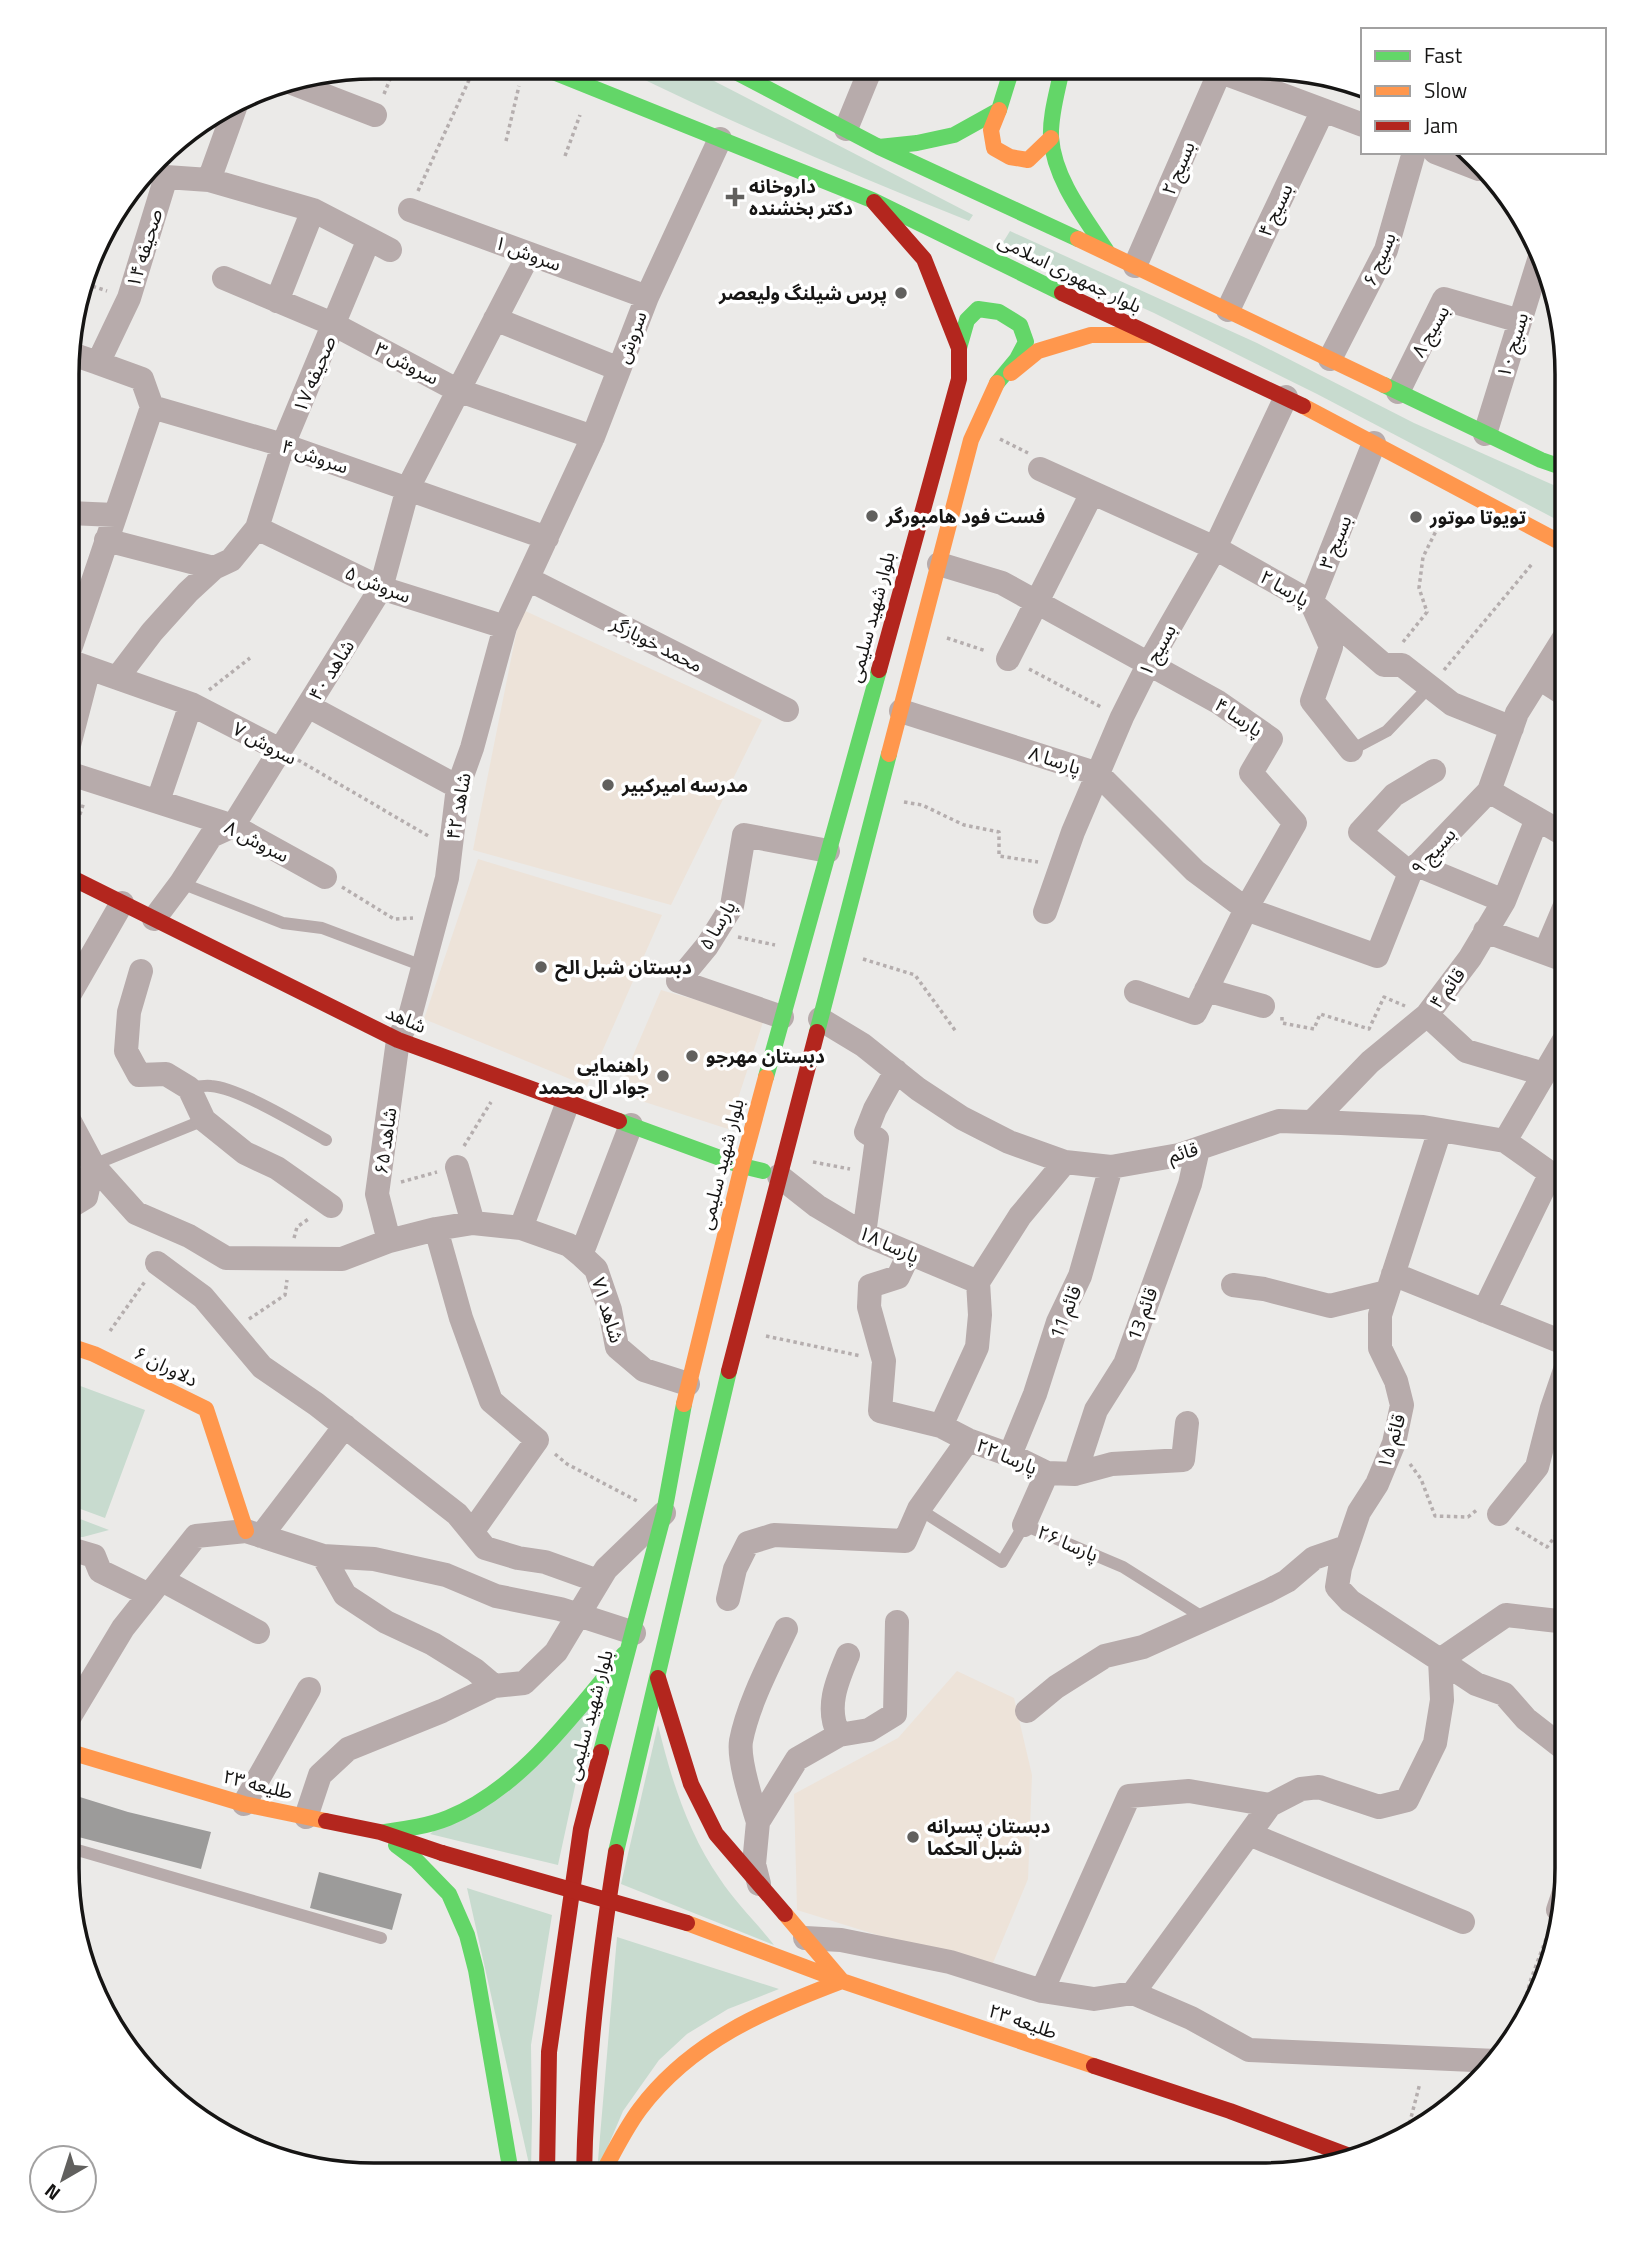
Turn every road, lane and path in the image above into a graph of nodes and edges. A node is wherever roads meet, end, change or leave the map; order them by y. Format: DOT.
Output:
graph roads {
  1 [pos="390,79"];
  2 [pos="470,79"];
  3 [pos="521,79"];
  4 [pos="571,79"];
  5 [pos="749,79"];
  6 [pos="867,79"];
  7 [pos="1009,79"];
  8 [pos="1060,79"];
  9 [pos="1214,79"];
  10 [pos="1242,79"];
  11 [pos="304,87"];
  12 [pos="591,87"];
  13 [pos="999,110"];
  14 [pos="1323,110"];
  15 [pos="233,115"];
  16 [pos="375,115"];
  17 [pos="1361,124"];
  18 [pos="846,130"];
  19 [pos="1051,138"];
  20 [pos="720,139"];
  21 [pos="506,141"];
  22 [pos="879,147"];
  23 [pos="1412,154"];
  24 [pos="1441,154"];
  25 [pos="565,156"];
  26 [pos="1464,160"];
  27 [pos="158,173"];
  28 [pos="209,180"];
  29 [pos="872,200"];
  30 [pos="410,210"];
  31 [pos="313,211"];
  32 [pos="380,244"];
  33 [pos="1108,253"];
  34 [pos="529,254"];
  35 [pos="1135,266"];
  36 [pos="1536,269"];
  37 [pos="225,278"];
  38 [pos="647,297"];
  39 [pos="277,300"];
  40 [pos="1228,310"];
  41 [pos="495,320"];
  42 [pos="1520,321"];
  43 [pos="335,325"];
  44 [pos="1149,335"];
  45 [pos="959,348"];
  46 [pos="79,356"];
  47 [pos="1329,359"];
  48 [pos="98,363"];
  49 [pos="619,369"];
  50 [pos="993,389"];
  51 [pos="457,390"];
  52 [pos="1398,392"];
  53 [pos="1286,397"];
  54 [pos="152,407"];
  55 [pos="976,428"];
  56 [pos="1485,434"];
  57 [pos="593,437"];
  58 [pos="1374,443"];
  59 [pos="283,445"];
  60 [pos="1555,465"];
  61 [pos="1041,469"];
  62 [pos="408,488"];
  63 [pos="1458,488"];
  64 [pos="1092,493"];
  65 [pos="79,513"];
  66 [pos="114,515"];
  67 [pos="257,528"];
  68 [pos="547,538"];
  69 [pos="106,540"];
  70 [pos="1555,540"];
  71 [pos="1215,548"];
  72 [pos="939,564"];
  73 [pos="1532,564"];
  74 [pos="214,568"];
  75 [pos="527,579"];
  76 [pos="381,588"];
  77 [pos="1036,602"];
  78 [pos="1311,602"];
  79 [pos="79,622"];
  80 [pos="505,627"];
  81 [pos="1555,652"];
  82 [pos="250,658"];
  83 [pos="1008,659"];
  84 [pos="1149,663"];
  85 [pos="79,664"];
  86 [pos="1384,665"];
  87 [pos="117,678"];
  88 [pos="1539,678"];
  89 [pos="1429,687"];
  90 [pos="1555,688"];
  91 [pos="191,704"];
  92 [pos="308,706"];
  93 [pos="787,709"];
  94 [pos="901,711"];
  95 [pos="1512,728"];
  96 [pos="280,750"];
  97 [pos="1351,750"];
  98 [pos="1434,771"];
  99 [pos="1098,774"];
  100 [pos="80,777"];
  101 [pos="458,787"];
  102 [pos="1489,791"];
  103 [pos="878,798"];
  104 [pos="158,801"];
  105 [pos="1537,820"];
  106 [pos="233,826"];
  107 [pos="1555,826"];
  108 [pos="450,849"];
  109 [pos="828,851"];
  110 [pos="1062,865"];
  111 [pos="1414,869"];
  112 [pos="326,877"];
  113 [pos="79,882"];
  114 [pos="181,883"];
  115 [pos="1504,901"];
  116 [pos="122,903"];
  117 [pos="1246,909"];
  118 [pos="1045,912"];
  119 [pos="437,916"];
  120 [pos="154,919"];
  121 [pos="1485,932"];
  122 [pos="715,933"];
  123 [pos="801,950"];
  124 [pos="838,951"];
  125 [pos="1555,957"];
  126 [pos="423,966"];
  127 [pos="141,971"];
  128 [pos="79,978"];
  129 [pos="1206,990"];
  130 [pos="1136,992"];
  131 [pos="1263,1006"];
  132 [pos="1427,1015"];
  133 [pos="782,1017"];
  134 [pos="820,1019"];
  135 [pos="957,1033"];
  136 [pos="398,1040"];
  137 [pos="1555,1055"];
  138 [pos="896,1071"];
  139 [pos="1544,1074"];
  140 [pos="189,1088"];
  141 [pos="568,1102"];
  142 [pos="204,1120"];
  143 [pos="1312,1122"];
  144 [pos="631,1125"];
  145 [pos="1440,1130"];
  146 [pos="79,1139"];
  147 [pos="326,1140"];
  148 [pos="1504,1141"];
  149 [pos="1198,1149"];
  150 [pos="1065,1162"];
  151 [pos="93,1166"];
  152 [pos="742,1166"];
  153 [pos="782,1166"];
  154 [pos="457,1167"];
  155 [pos="1111,1167"];
  156 [pos="873,1174"];
  157 [pos="1555,1177"];
  158 [pos="1555,1187"];
  159 [pos="79,1201"];
  160 [pos="331,1206"];
  161 [pos="473,1223"];
  162 [pos="521,1228"];
  163 [pos="436,1229"];
  164 [pos="864,1234"];
  165 [pos="389,1241"];
  166 [pos="909,1254"];
  167 [pos="580,1255"];
  168 [pos="157,1263"];
  169 [pos="978,1282"];
  170 [pos="1390,1283"];
  171 [pos="1233,1285"];
  172 [pos="1484,1311"];
  173 [pos="740,1331"];
  174 [pos="1555,1339"];
  175 [pos="79,1349"];
  176 [pos="94,1354"];
  177 [pos="884,1361"];
  178 [pos="688,1384"];
  179 [pos="1555,1422"];
  180 [pos="1187,1423"];
  181 [pos="345,1426"];
  182 [pos="941,1426"];
  183 [pos="537,1440"];
  184 [pos="968,1440"];
  185 [pos="1010,1455"];
  186 [pos="1047,1473"];
  187 [pos="1075,1474"];
  188 [pos="919,1508"];
  189 [pos="664,1513"];
  190 [pos="1499,1514"];
  191 [pos="1024,1525"];
  192 [pos="472,1532"];
  193 [pos="253,1533"];
  194 [pos="1346,1547"];
  195 [pos="79,1552"];
  196 [pos="323,1556"];
  197 [pos="598,1581"];
  198 [pos="156,1587"];
  199 [pos="728,1599"];
  200 [pos="578,1616"];
  201 [pos="1204,1618"];
  202 [pos="1555,1621"];
  203 [pos="897,1622"];
  204 [pos="786,1629"];
  205 [pos="258,1632"];
  206 [pos="631,1641"];
  207 [pos="848,1655"];
  208 [pos="1440,1660"];
  209 [pos="658,1675"];
  210 [pos="494,1686"];
  211 [pos="309,1689"];
  212 [pos="79,1701"];
  213 [pos="1027,1710"];
  214 [pos="839,1735"];
  215 [pos="1555,1742"];
  216 [pos="79,1755"];
  217 [pos="244,1804"];
  218 [pos="1270,1805"];
  219 [pos="306,1817"];
  220 [pos="758,1822"];
  221 [pos="380,1832"];
  222 [pos="1249,1834"];
  223 [pos="79,1851"];
  224 [pos="760,1888"];
  225 [pos="1463,1922"];
  226 [pos="381,1938"];
  227 [pos="805,1938"];
  228 [pos="1546,1941"];
  229 [pos="842,1981"];
  230 [pos="1042,1991"];
  231 [pos="1133,1993"];
  232 [pos="1526,1997"];
  233 [pos="1484,2060"];
  234 [pos="1420,2083"];
  235 [pos="1410,2123"];
  236 [pos="1339,2152"];
  237 [pos="509,2163"];
  238 [pos="547,2163"];
  239 [pos="584,2163"];
  240 [pos="608,2163"];
  1 -- 16 [label="path"];
  2 -- 30 [label="path"];
  3 -- 21 [label="path"];
  4 -- 12 [label="main road, بلوار جمهوری اسلامی"];
  5 -- 18 [label="main road, بلوار جمهوری اسلامی"];
  6 -- 18 [label="street"];
  7 -- 13 [label="main road"];
  8 -- 19 [label="main road"];
  9 -- 35 [label="street, بسیج ۲"];
  10 -- 14 [label="street"];
  11 -- 16 [label="street"];
  12 -- 20 [label="main road, بلوار جمهوری اسلامی"];
  12 -- 25 [label="path"];
  13 -- 19 [label="main road"];
  13 -- 22 [label="main road"];
  14 -- 17 [label="street"];
  14 -- 40 [label="street, بسیج ۴"];
  15 -- 28 [label="street"];
  18 -- 22 [label="main road, بلوار جمهوری اسلامی"];
  19 -- 33 [label="main road"];
  20 -- 29 [label="main road, بلوار جمهوری اسلامی"];
  20 -- 38 [label="street, سروش"];
  22 -- 33 [label="main road, بلوار جمهوری اسلامی"];
  23 -- 47 [label="street, بسیج ۶"];
  24 -- 26 [label="street"];
  27 -- 28 [label="street, صحیفه ۱۴"];
  27 -- 48 [label="street, صحیفه ۱۴"];
  28 -- 31 [label="street, صحیفه ۱۴"];
  29 -- 44 [label="main road, بلوار جمهوری اسلامی"];
  29 -- 45 [label="main road, بلوار شهید سلیمی"];
  30 -- 34 [label="street, سروش ۱"];
  31 -- 32 [label="street, صحیفه ۱۴"];
  31 -- 39 [label="street"];
  32 -- 43 [label="street, صحیفه ۱۷"];
  33 -- 35 [label="main road, بلوار جمهوری اسلامی"];
  34 -- 38 [label="street, سروش ۱"];
  34 -- 41 [label="street, شاهد ۴۰"];
  35 -- 40 [label="main road, بلوار جمهوری اسلامی"];
  36 -- 42 [label="street, بسیج ۱۰"];
  37 -- 39 [label="street, سروش ۳"];
  38 -- 49 [label="street, سروش"];
  39 -- 43 [label="street, سروش ۳"];
  40 -- 47 [label="main road, بلوار جمهوری اسلامی"];
  41 -- 49 [label="street"];
  41 -- 51 [label="street, شاهد ۴۰"];
  42 -- 52 [label="street, بسیج ۸"];
  42 -- 56 [label="street, بسیج ۱۰"];
  43 -- 51 [label="street, سروش ۳"];
  43 -- 59 [label="street, صحیفه ۱۷"];
  44 -- 50 [label="main road"];
  44 -- 53 [label="main road, بلوار جمهوری اسلامی"];
  45 -- 50 [label="main road"];
  45 -- 109 [label="main road, بلوار شهید سلیمی"];
  46 -- 48 [label="street"];
  47 -- 52 [label="main road, بلوار جمهوری اسلامی"];
  48 -- 54 [label="street"];
  49 -- 57 [label="street, سروش"];
  50 -- 55 [label="main road"];
  51 -- 57 [label="street, سروش ۳"];
  51 -- 62 [label="street, شاهد ۴۰"];
  52 -- 56 [label="main road, بلوار جمهوری اسلامی"];
  53 -- 58 [label="main road, بلوار جمهوری اسلامی"];
  53 -- 71 [label="street, بسیج ۱"];
  54 -- 59 [label="street, سروش ۴"];
  54 -- 66 [label="street"];
  55 -- 61 [label="path"];
  55 -- 72 [label="main road"];
  56 -- 60 [label="main road, بلوار جمهوری اسلامی"];
  57 -- 68 [label="street, سروش"];
  58 -- 63 [label="main road, بلوار جمهوری اسلامی"];
  58 -- 78 [label="street, بسیج ۳"];
  59 -- 62 [label="street, سروش ۴"];
  59 -- 67 [label="street, صحیفه ۱۷"];
  61 -- 64 [label="street, پارسا ۲"];
  62 -- 68 [label="street, سروش ۴"];
  62 -- 76 [label="street, شاهد ۴۰"];
  63 -- 70 [label="main road, بلوار جمهوری اسلامی"];
  63 -- 86 [label="path"];
  64 -- 71 [label="street, پارسا ۲"];
  64 -- 77 [label="street"];
  65 -- 66 [label="street"];
  66 -- 69 [label="street"];
  67 -- 74 [label="street, صحیفه ۱۷"];
  67 -- 76 [label="street, سروش ۵"];
  68 -- 75 [label="street, شاهد ۴۲"];
  69 -- 74 [label="street"];
  69 -- 79 [label="street"];
  71 -- 78 [label="street, پارسا ۲"];
  71 -- 84 [label="street, بسیج ۱"];
  72 -- 77 [label="street, پارسا ۴"];
  72 -- 94 [label="main road"];
  73 -- 89 [label="path"];
  74 -- 87 [label="street, صحیفه ۱۷"];
  75 -- 80 [label="street, شاهد ۴۲"];
  75 -- 93 [label="street, محمد خوبازگر"];
  76 -- 80 [label="street, سروش ۵"];
  76 -- 92 [label="street, شاهد ۴۰"];
  77 -- 83 [label="street"];
  77 -- 84 [label="street, پارسا ۴"];
  78 -- 86 [label="street, پارسا ۲"];
  78 -- 97 [label="street"];
  80 -- 101 [label="street, شاهد ۴۲"];
  81 -- 88 [label="street, بسیج ۹"];
  82 -- 91 [label="path"];
  84 -- 99 [label="street, بسیج ۱"];
  84 -- 117 [label="street, پارسا ۴"];
  85 -- 87 [label="street, سروش ۷"];
  86 -- 89 [label="street, پارسا ۲"];
  87 -- 91 [label="street, سروش ۷"];
  88 -- 90 [label="street"];
  88 -- 95 [label="street, بسیج ۹"];
  89 -- 95 [label="street, پارسا ۲"];
  89 -- 97 [label="lane"];
  91 -- 96 [label="street, سروش ۷"];
  91 -- 104 [label="street"];
  92 -- 96 [label="street, شاهد ۴۰"];
  92 -- 101 [label="street"];
  94 -- 99 [label="street, پارسا ۸"];
  94 -- 103 [label="main road"];
  95 -- 102 [label="street, بسیج ۹"];
  96 -- 106 [label="street, شاهد ۴۰"];
  96 -- 108 [label="path, سروش ۷"];
  98 -- 111 [label="street"];
  99 -- 110 [label="street, بسیج ۱"];
  99 -- 117 [label="street, پارسا ۸"];
  100 -- 104 [label="street, سروش ۸"];
  101 -- 108 [label="street, شاهد ۴۲"];
  102 -- 105 [label="street"];
  102 -- 111 [label="street, بسیج ۹"];
  103 -- 110 [label="path"];
  103 -- 124 [label="main road"];
  104 -- 106 [label="street, سروش ۸"];
  105 -- 107 [label="street"];
  105 -- 115 [label="street, قائم ۴"];
  106 -- 112 [label="street, سروش ۸"];
  106 -- 114 [label="street, شاهد ۴۰"];
  108 -- 119 [label="street, شاهد ۴۲"];
  109 -- 122 [label="street, پارسا ۵"];
  109 -- 123 [label="main road, بلوار شهید سلیمی"];
  110 -- 118 [label="street, بسیج ۱"];
  111 -- 115 [label="street"];
  111 -- 117 [label="street, بسیج ۹"];
  112 -- 119 [label="path"];
  113 -- 116 [label="main road, شاهد"];
  114 -- 120 [label="street, شاهد ۴۰"];
  114 -- 126 [label="lane"];
  115 -- 121 [label="street, قائم ۴"];
  116 -- 120 [label="main road, شاهد"];
  116 -- 128 [label="street"];
  117 -- 129 [label="street, پارسا ۴"];
  119 -- 126 [label="street, شاهد ۴۲"];
  120 -- 136 [label="main road, شاهد"];
  121 -- 125 [label="street"];
  121 -- 132 [label="street, قائم ۴"];
  122 -- 123 [label="path"];
  122 -- 133 [label="street, پارسا ۵"];
  123 -- 133 [label="main road, بلوار شهید سلیمی"];
  124 -- 134 [label="main road"];
  124 -- 135 [label="path"];
  126 -- 136 [label="street, شاهد ۴۲"];
  127 -- 140 [label="street"];
  129 -- 130 [label="street, پارسا ۴"];
  129 -- 131 [label="street"];
  131 -- 132 [label="path"];
  132 -- 139 [label="street"];
  132 -- 143 [label="street, قائم ۴"];
  133 -- 152 [label="main road, بلوار شهید سلیمی"];
  134 -- 138 [label="street, قائم"];
  134 -- 153 [label="main road"];
  136 -- 141 [label="main road, شاهد"];
  136 -- 165 [label="street, شاهد ۶۵"];
  137 -- 139 [label="street"];
  138 -- 150 [label="street, قائم"];
  138 -- 156 [label="street"];
  139 -- 148 [label="street"];
  140 -- 142 [label="street"];
  140 -- 147 [label="lane"];
  141 -- 144 [label="main road, شاهد"];
  141 -- 162 [label="street"];
  142 -- 151 [label="lane"];
  142 -- 160 [label="street"];
  143 -- 145 [label="street, قائم"];
  143 -- 149 [label="street, قائم"];
  144 -- 152 [label="main road, شاهد"];
  144 -- 167 [label="street, شاهد ۷۱"];
  145 -- 148 [label="street, قائم"];
  145 -- 170 [label="street, قائم ۱۵"];
  146 -- 151 [label="street"];
  148 -- 157 [label="street, قائم"];
  149 -- 155 [label="street, قائم"];
  149 -- 187 [label="street, قائم 13"];
  150 -- 155 [label="street, قائم"];
  150 -- 169 [label="street"];
  151 -- 159 [label="street"];
  151 -- 165 [label="street"];
  152 -- 153 [label="main road, شاهد"];
  152 -- 178 [label="main road, بلوار شهید سلیمی"];
  153 -- 156 [label="path"];
  153 -- 164 [label="street, پارسا ۱۸"];
  153 -- 173 [label="main road"];
  154 -- 161 [label="street"];
  155 -- 185 [label="street, قائم 11"];
  156 -- 164 [label="street"];
  158 -- 172 [label="street"];
  161 -- 162 [label="street"];
  161 -- 163 [label="street"];
  162 -- 167 [label="street"];
  163 -- 165 [label="street"];
  163 -- 183 [label="street"];
  164 -- 166 [label="street, پارسا ۱۸"];
  166 -- 169 [label="street, پارسا ۱۸"];
  166 -- 177 [label="street"];
  167 -- 178 [label="street, شاهد ۷۱"];
  168 -- 176 [label="path"];
  168 -- 181 [label="street"];
  169 -- 182 [label="street"];
  170 -- 171 [label="street"];
  170 -- 172 [label="street"];
  170 -- 194 [label="street, قائم ۱۵"];
  172 -- 174 [label="street"];
  173 -- 177 [label="path"];
  173 -- 209 [label="main road"];
  175 -- 176 [label="main road, دلاوران ۶"];
  176 -- 193 [label="main road, دلاوران ۶"];
  177 -- 182 [label="street, پارسا ۲۲"];
  178 -- 189 [label="main road, بلوار شهید سلیمی"];
  179 -- 190 [label="street"];
  180 -- 187 [label="street, پارسا ۲۲"];
  181 -- 192 [label="street"];
  181 -- 193 [label="street"];
  182 -- 184 [label="street, پارسا ۲۲"];
  183 -- 189 [label="path"];
  183 -- 192 [label="street"];
  184 -- 185 [label="street, پارسا ۲۲"];
  184 -- 188 [label="street"];
  185 -- 186 [label="street, پارسا ۲۲"];
  186 -- 187 [label="street, پارسا ۲۲"];
  186 -- 191 [label="street"];
  188 -- 191 [label="lane, پارسا ۲۶"];
  188 -- 199 [label="street"];
  189 -- 197 [label="street"];
  189 -- 206 [label="main road, بلوار شهید سلیمی"];
  191 -- 201 [label="lane, پارسا ۲۶"];
  192 -- 197 [label="street"];
  193 -- 196 [label="street"];
  193 -- 198 [label="street"];
  194 -- 201 [label="street"];
  194 -- 208 [label="street, قائم ۱۵"];
  195 -- 198 [label="street"];
  196 -- 200 [label="street"];
  196 -- 210 [label="street"];
  197 -- 200 [label="street"];
  198 -- 205 [label="street"];
  198 -- 212 [label="street"];
  200 -- 206 [label="street"];
  200 -- 210 [label="street"];
  201 -- 213 [label="street"];
  202 -- 208 [label="street"];
  203 -- 214 [label="street"];
  204 -- 220 [label="street"];
  206 -- 221 [label="main road"];
  206 -- 238 [label="main road, بلوار شهید سلیمی"];
  207 -- 214 [label="street"];
  208 -- 215 [label="street"];
  208 -- 218 [label="street"];
  209 -- 224 [label="main road"];
  209 -- 239 [label="main road"];
  210 -- 219 [label="street"];
  211 -- 217 [label="street"];
  214 -- 220 [label="street"];
  216 -- 217 [label="main road, طلیعه ۲۳"];
  217 -- 219 [label="main road, طلیعه ۲۳"];
  218 -- 222 [label="street"];
  218 -- 230 [label="street"];
  219 -- 221 [label="main road, طلیعه ۲۳"];
  220 -- 224 [label="street"];
  221 -- 229 [label="main road, طلیعه ۲۳, bridge"];
  221 -- 237 [label="main road"];
  222 -- 225 [label="street"];
  222 -- 231 [label="street"];
  223 -- 226 [label="lane"];
  224 -- 227 [label="main road"];
  227 -- 229 [label="main road"];
  227 -- 230 [label="street"];
  228 -- 232 [label="path"];
  229 -- 236 [label="main road, طلیعه ۲۳"];
  229 -- 240 [label="main road"];
  230 -- 231 [label="street"];
  231 -- 233 [label="street"];
  234 -- 235 [label="path"];
}
